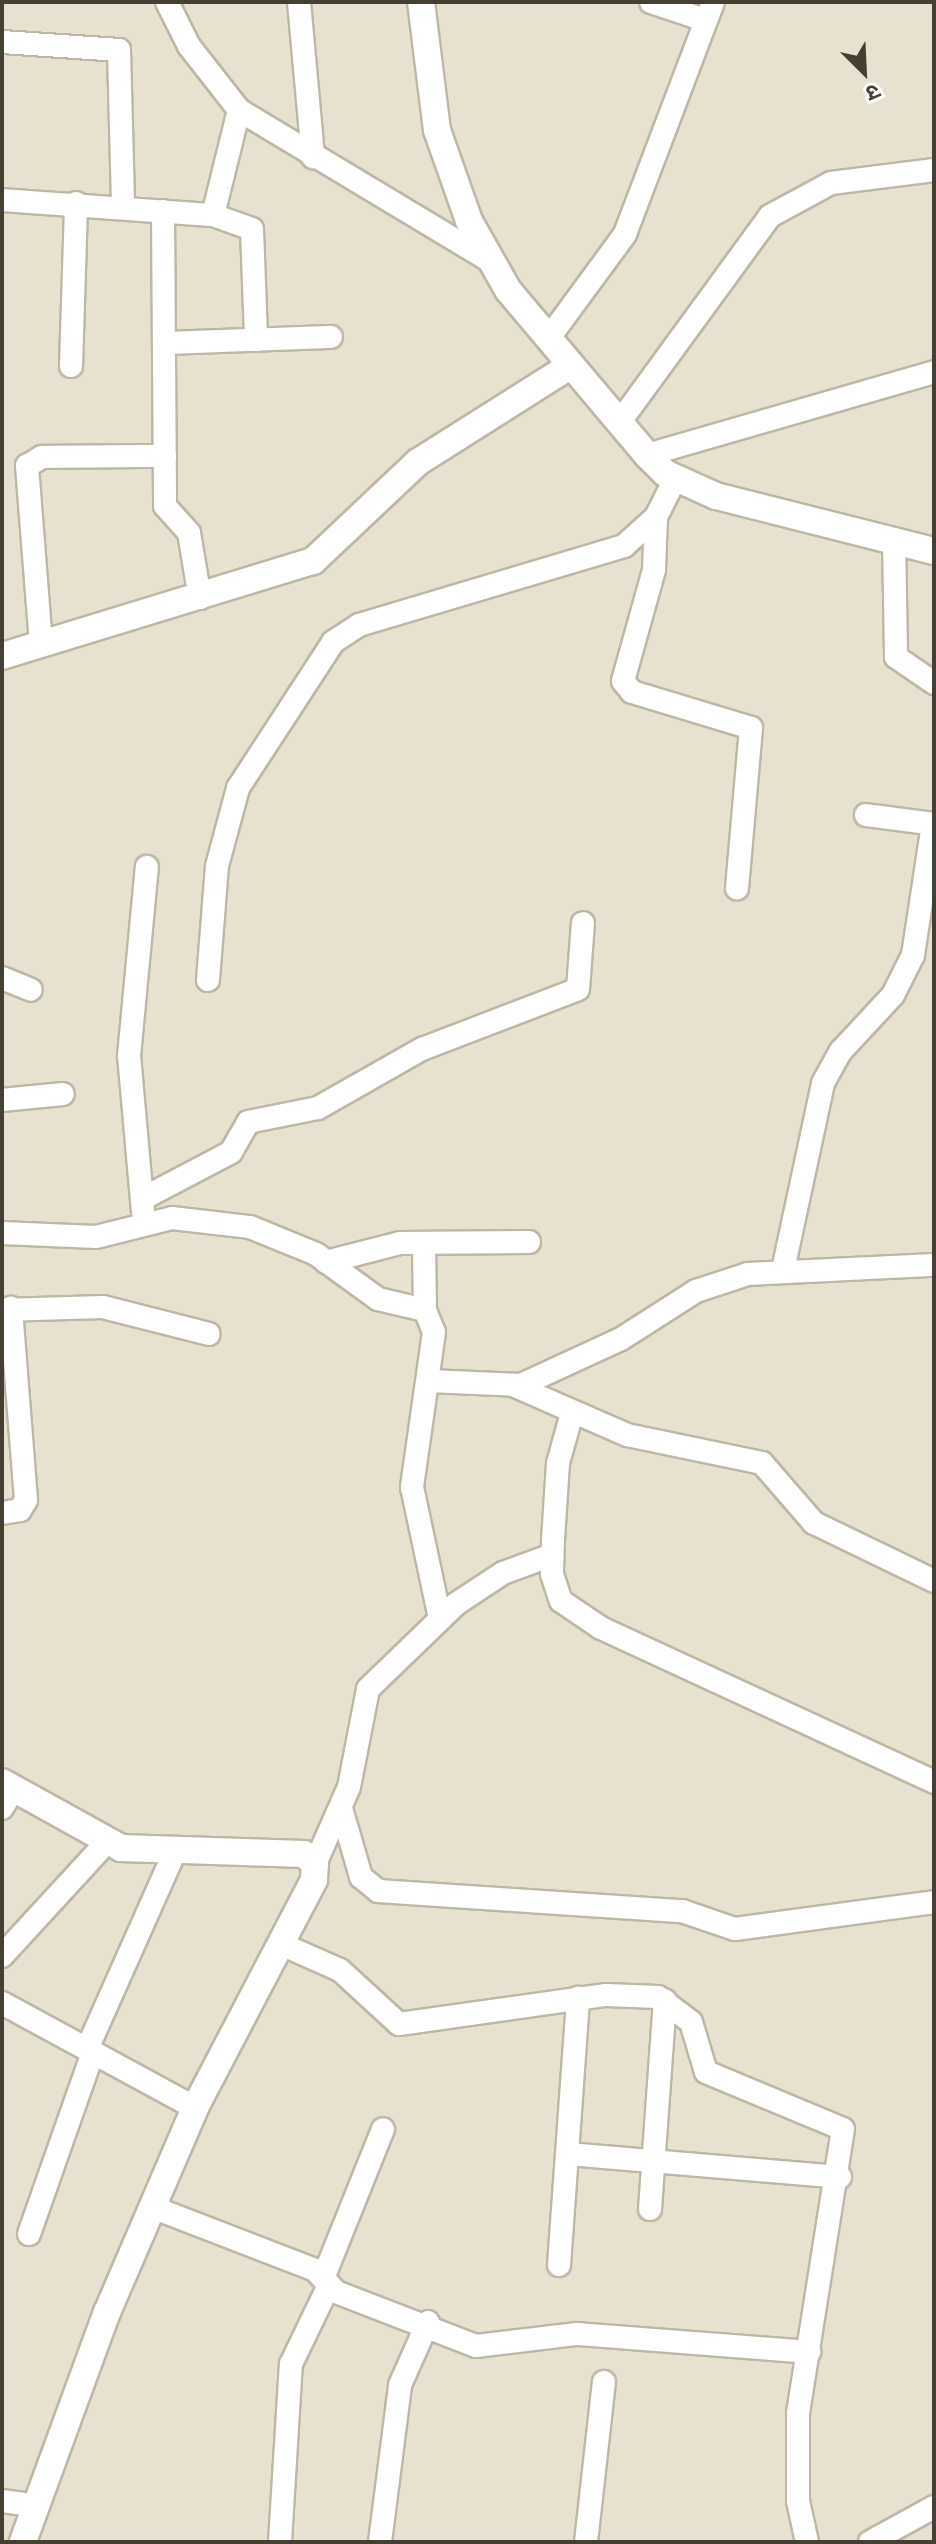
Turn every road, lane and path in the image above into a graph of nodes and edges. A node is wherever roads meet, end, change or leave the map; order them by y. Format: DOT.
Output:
graph roads {
  1 [pos="167,2"];
  2 [pos="299,2"];
  3 [pos="421,2"];
  4 [pos="651,2"];
  5 [pos="709,11"];
  6 [pos="2,42"];
  7 [pos="239,110"];
  8 [pos="313,157"];
  9 [pos="934,170"];
  10 [pos="2,200"];
  11 [pos="76,203"];
  12 [pos="123,207"];
  13 [pos="163,211"];
  14 [pos="213,215"];
  15 [pos="489,260"];
  16 [pos="331,337"];
  17 [pos="548,339"];
  18 [pos="256,340"];
  19 [pos="164,343"];
  20 [pos="71,366"];
  21 [pos="570,366"];
  22 [pos="934,372"];
  23 [pos="619,423"];
  24 [pos="647,455"];
  25 [pos="165,456"];
  26 [pos="675,479"];
  27 [pos="656,517"];
  28 [pos="894,539"];
  29 [pos="934,551"];
  30 [pos="200,598"];
  31 [pos="41,644"];
  32 [pos="2,656"];
  33 [pos="934,683"];
  34 [pos="866,815"];
  35 [pos="933,824"];
  36 [pos="147,867"];
  37 [pos="737,888"];
  38 [pos="583,923"];
  39 [pos="2,978"];
  40 [pos="208,980"];
  41 [pos="31,990"];
  42 [pos="63,1094"];
  43 [pos="2,1100"];
  44 [pos="143,1210"];
  45 [pos="2,1233"];
  46 [pos="529,1242"];
  47 [pos="424,1246"];
  48 [pos="326,1262"];
  49 [pos="934,1265"];
  50 [pos="783,1270"];
  51 [pos="6,1309"];
  52 [pos="425,1310"];
  53 [pos="209,1334"];
  54 [pos="429,1381"];
  55 [pos="515,1386"];
  56 [pos="572,1413"];
  57 [pos="2,1513"];
  58 [pos="552,1555"];
  59 [pos="934,1581"];
  60 [pos="440,1619"];
  61 [pos="934,1782"];
  62 [pos="6,1793"];
  63 [pos="341,1808"];
  64 [pos="107,1842"];
  65 [pos="174,1854"];
  66 [pos="315,1864"];
  67 [pos="934,1902"];
  68 [pos="281,1944"];
  69 [pos="2,1956"];
  70 [pos="578,1998"];
  71 [pos="665,2001"];
  72 [pos="2,2003"];
  73 [pos="90,2051"];
  74 [pos="195,2108"];
  75 [pos="383,2129"];
  76 [pos="567,2154"];
  77 [pos="654,2160"];
  78 [pos="840,2177"];
  79 [pos="152,2207"];
  80 [pos="650,2209"];
  81 [pos="29,2234"];
  82 [pos="559,2265"];
  83 [pos="327,2281"];
  84 [pos="428,2322"];
  85 [pos="809,2352"];
  86 [pos="604,2382"];
  87 [pos="2,2501"];
  88 [pos="36,2506"];
  89 [pos="934,2507"];
  90 [pos="23,2542"];
  91 [pos="280,2542"];
  92 [pos="380,2542"];
  93 [pos="586,2542"];
  94 [pos="807,2542"];
  95 [pos="870,2542"];
  1 -- 7 [label="street"];
  2 -- 8 [label="street"];
  3 -- 15 [label="street"];
  4 -- 5 [label="street"];
  5 -- 17 [label="street"];
  6 -- 12 [label="street"];
  7 -- 8 [label="street"];
  7 -- 14 [label="street"];
  8 -- 15 [label="street"];
  9 -- 23 [label="street"];
  10 -- 11 [label="street"];
  11 -- 12 [label="street"];
  11 -- 20 [label="street"];
  12 -- 13 [label="street"];
  13 -- 14 [label="street"];
  13 -- 19 [label="street"];
  14 -- 18 [label="street"];
  15 -- 17 [label="street"];
  16 -- 18 [label="street"];
  17 -- 21 [label="street"];
  18 -- 19 [label="street"];
  19 -- 25 [label="street"];
  21 -- 23 [label="street"];
  21 -- 30 [label="street"];
  22 -- 24 [label="street"];
  23 -- 24 [label="street"];
  24 -- 26 [label="street"];
  25 -- 30 [label="street"];
  25 -- 31 [label="street"];
  26 -- 27 [label="street"];
  26 -- 28 [label="street"];
  27 -- 37 [label="street"];
  27 -- 40 [label="street"];
  28 -- 29 [label="street"];
  28 -- 33 [label="street"];
  30 -- 31 [label="street"];
  31 -- 32 [label="street"];
  34 -- 35 [label="street"];
  35 -- 50 [label="street"];
  36 -- 44 [label="street"];
  38 -- 44 [label="street"];
  39 -- 41 [label="street"];
  42 -- 43 [label="street"];
  44 -- 45 [label="street"];
  44 -- 48 [label="street"];
  46 -- 47 [label="street"];
  47 -- 48 [label="street"];
  47 -- 52 [label="street"];
  48 -- 52 [label="street"];
  49 -- 50 [label="street"];
  50 -- 55 [label="street"];
  51 -- 53 [label="street"];
  51 -- 57 [label="street"];
  52 -- 54 [label="street"];
  54 -- 55 [label="street"];
  54 -- 60 [label="street"];
  55 -- 56 [label="street"];
  56 -- 58 [label="street"];
  56 -- 59 [label="street"];
  58 -- 60 [label="street"];
  58 -- 61 [label="street"];
  60 -- 63 [label="street"];
  62 -- 64 [label="street"];
  63 -- 66 [label="street"];
  63 -- 67 [label="street"];
  64 -- 65 [label="street"];
  64 -- 69 [label="street"];
  65 -- 66 [label="street"];
  65 -- 73 [label="street"];
  66 -- 68 [label="street"];
  68 -- 70 [label="street"];
  68 -- 74 [label="street"];
  70 -- 71 [label="street"];
  70 -- 76 [label="street"];
  71 -- 77 [label="street"];
  71 -- 78 [label="street"];
  72 -- 73 [label="street"];
  73 -- 74 [label="street"];
  73 -- 81 [label="street"];
  74 -- 79 [label="street"];
  75 -- 83 [label="street"];
  76 -- 77 [label="street"];
  76 -- 82 [label="street"];
  77 -- 78 [label="street"];
  77 -- 80 [label="street"];
  78 -- 85 [label="street"];
  79 -- 83 [label="street"];
  79 -- 88 [label="street"];
  83 -- 84 [label="street"];
  83 -- 91 [label="street"];
  84 -- 85 [label="street"];
  84 -- 92 [label="street"];
  85 -- 94 [label="street"];
  86 -- 93 [label="street"];
  87 -- 88 [label="street"];
  88 -- 90 [label="street"];
  89 -- 95 [label="street"];
}
